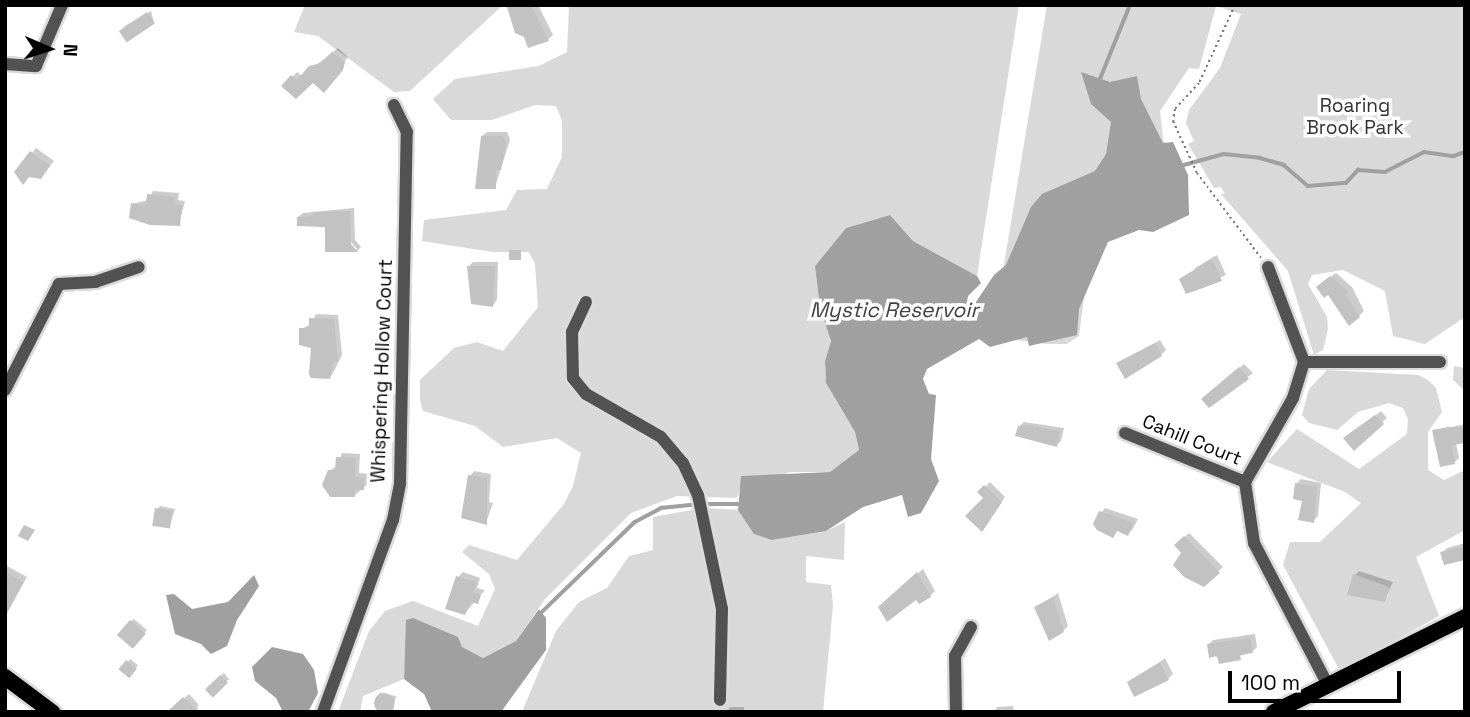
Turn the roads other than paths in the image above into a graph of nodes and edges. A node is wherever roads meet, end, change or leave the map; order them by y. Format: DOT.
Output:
graph roads {
  1 [pos="62,5"];
  2 [pos="5,64"];
  3 [pos="394,105"];
  4 [pos="139,267"];
  5 [pos="1268,267"];
  6 [pos="586,302"];
  7 [pos="1304,362"];
  8 [pos="1440,362"];
  9 [pos="5,390"];
  10 [pos="1125,433"];
  11 [pos="1245,482"];
  12 [pos="1465,617"];
  13 [pos="971,626"];
  14 [pos="5,677"];
  15 [pos="1328,685"];
  16 [pos="720,700"];
  17 [pos="52,712"];
  18 [pos="323,712"];
  19 [pos="956,712"];
  20 [pos="1274,712"];
  1 -- 2 [label="street"];
  3 -- 18 [label="street, Whispering Hollow Court"];
  4 -- 9 [label="street"];
  5 -- 7 [label="street"];
  6 -- 16 [label="street"];
  7 -- 8 [label="street"];
  7 -- 11 [label="street"];
  10 -- 11 [label="street, Cahill Court"];
  11 -- 15 [label="street"];
  12 -- 15 [label="main road"];
  13 -- 19 [label="street"];
  14 -- 17 [label="main road"];
  15 -- 20 [label="main road"];
}
